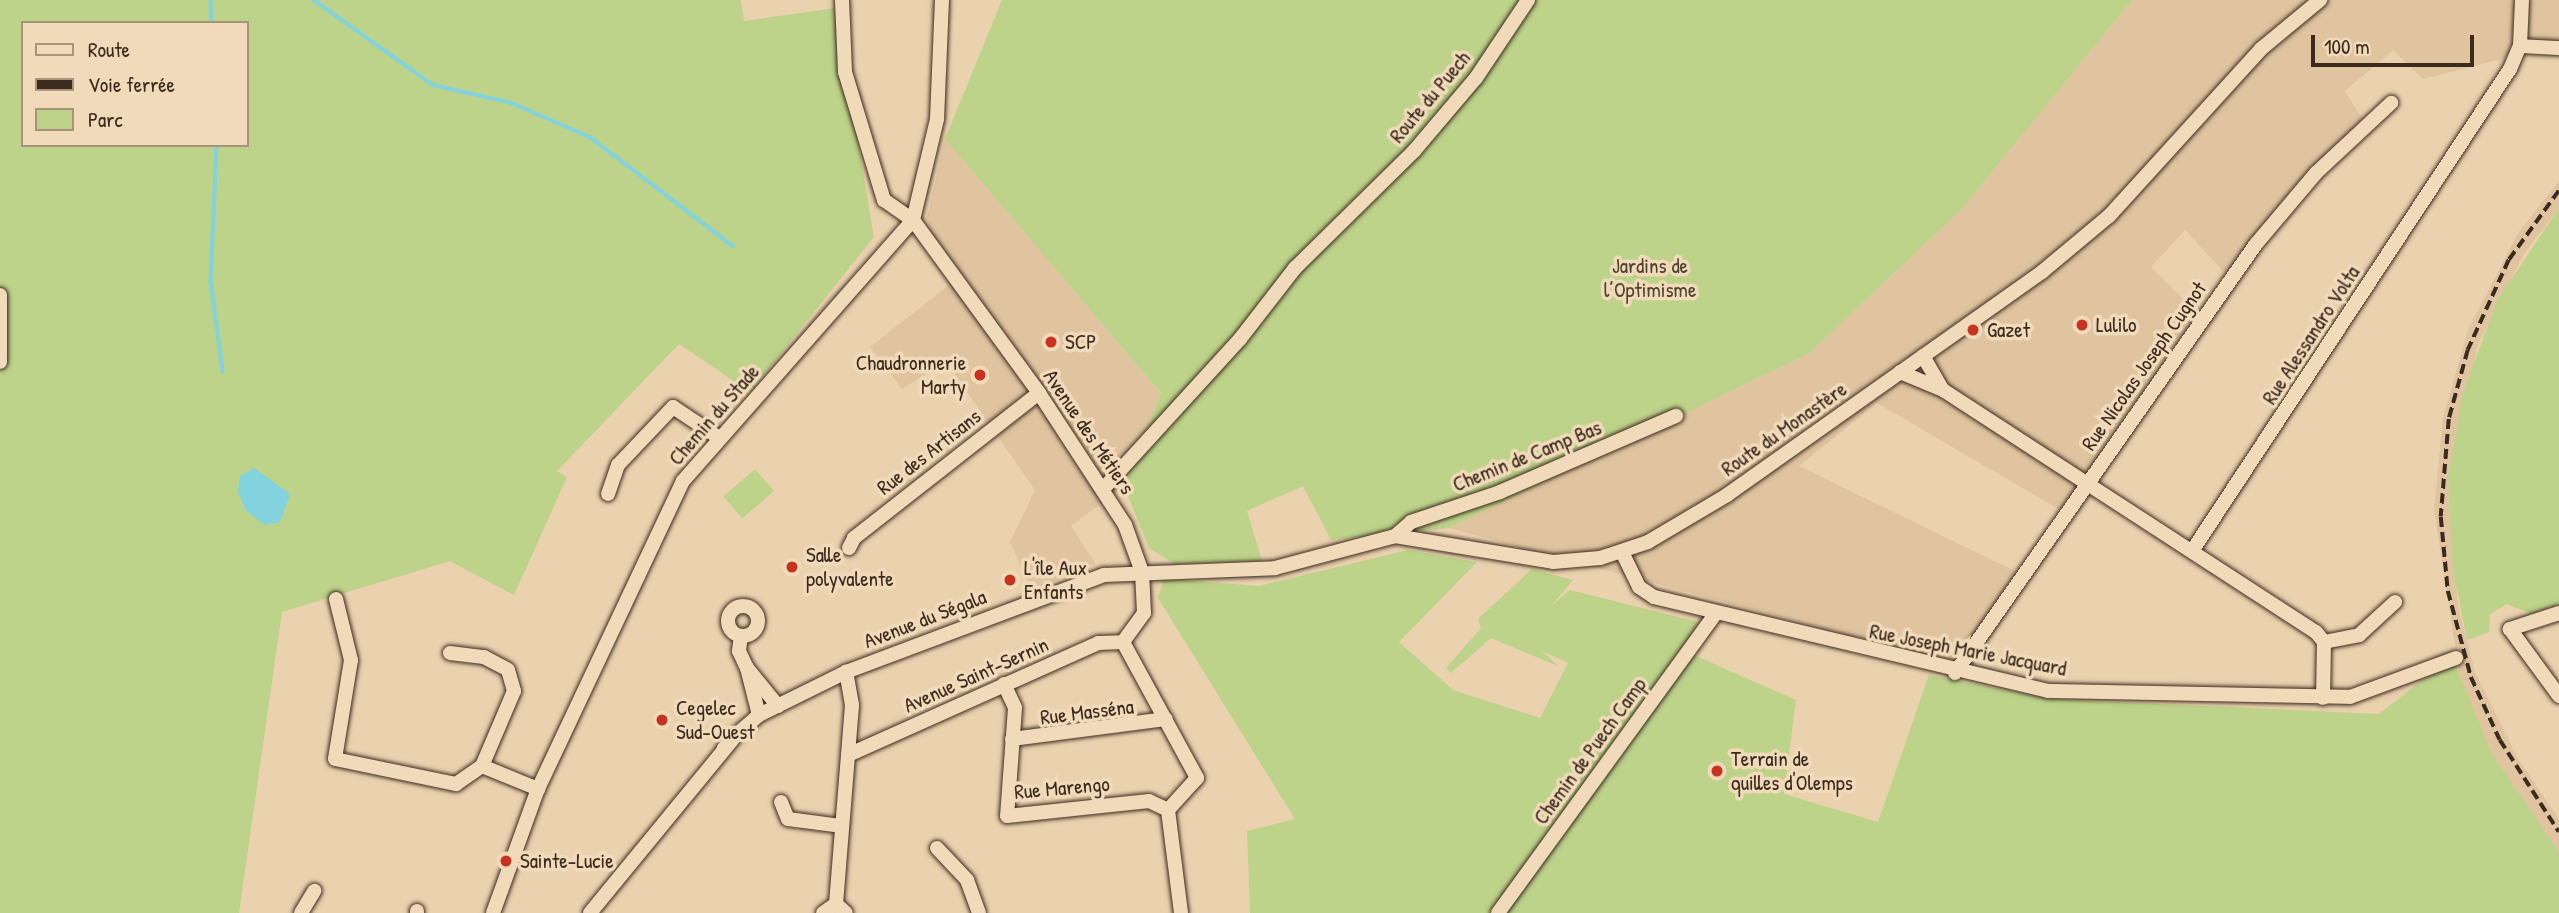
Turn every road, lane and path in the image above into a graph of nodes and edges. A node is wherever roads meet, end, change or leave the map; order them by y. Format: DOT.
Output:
graph roads {
  1 [pos="842,0"];
  2 [pos="942,0"];
  3 [pos="1528,0"];
  4 [pos="2320,0"];
  5 [pos="2522,0"];
  6 [pos="2520,46"];
  7 [pos="2559,48"];
  8 [pos="2391,103"];
  9 [pos="913,220"];
  10 [pos="0,295"];
  11 [pos="1923,356"];
  12 [pos="0,362"];
  13 [pos="1900,372"];
  14 [pos="1943,390"];
  15 [pos="1039,393"];
  16 [pos="1676,416"];
  17 [pos="718,437"];
  18 [pos="2090,482"];
  19 [pos="1104,488"];
  20 [pos="608,494"];
  21 [pos="1395,536"];
  22 [pos="849,548"];
  23 [pos="2194,548"];
  24 [pos="1622,552"];
  25 [pos="1142,572"];
  26 [pos="336,599"];
  27 [pos="2395,601"];
  28 [pos="2559,613"];
  29 [pos="1715,614"];
  30 [pos="741,636"];
  31 [pos="1123,642"];
  32 [pos="2325,642"];
  33 [pos="450,653"];
  34 [pos="2456,658"];
  35 [pos="747,668"];
  36 [pos="846,672"];
  37 [pos="1955,673"];
  38 [pos="1004,684"];
  39 [pos="2559,696"];
  40 [pos="2323,698"];
  41 [pos="778,706"];
  42 [pos="759,715"];
  43 [pos="1166,719"];
  44 [pos="1012,739"];
  45 [pos="848,755"];
  46 [pos="482,766"];
  47 [pos="538,789"];
  48 [pos="781,802"];
  49 [pos="1168,810"];
  50 [pos="841,826"];
  51 [pos="937,848"];
  52 [pos="314,891"];
  53 [pos="841,908"];
  54 [pos="301,913"];
  55 [pos="493,913"];
  56 [pos="590,913"];
  57 [pos="824,913"];
  58 [pos="979,913"];
  59 [pos="1181,913"];
  60 [pos="1498,913"];
  1 -- 9 [label="street, Avenue des Métiers"];
  2 -- 9 [label="street, Chemin du Stade"];
  3 -- 19 [label="street, Route du Puech"];
  4 -- 11 [label="street, Route du Monastère"];
  5 -- 6 [label="street, Rue Alessandro Volta"];
  6 -- 7 [label="street"];
  6 -- 23 [label="street, Rue Alessandro Volta"];
  8 -- 18 [label="street, Rue Nicolas Joseph Cugnot"];
  9 -- 15 [label="street, Avenue des Métiers"];
  9 -- 17 [label="street, Chemin du Stade"];
  10 -- 12 [label="street"];
  11 -- 13 [label="street, Route du Monastère"];
  11 -- 14 [label="street"];
  13 -- 14 [label="street"];
  13 -- 24 [label="street, Route du Monastère"];
  14 -- 18 [label="street"];
  15 -- 19 [label="street, Avenue des Métiers"];
  15 -- 22 [label="street, Rue des Artisans"];
  16 -- 21 [label="street, Chemin de Camp Bas"];
  17 -- 20 [label="street"];
  17 -- 47 [label="street, Chemin du Stade"];
  18 -- 23 [label="street"];
  18 -- 37 [label="street, Rue Nicolas Joseph Cugnot"];
  19 -- 25 [label="street, Avenue des Métiers"];
  21 -- 24 [label="street, Route du Monastère"];
  21 -- 25 [label="street, Route du Monastère"];
  23 -- 32 [label="street"];
  24 -- 29 [label="street, Rue Joseph Marie Jacquard"];
  25 -- 31 [label="street"];
  25 -- 36 [label="street, Avenue du Ségala"];
  26 -- 46 [label="street"];
  27 -- 32 [label="street"];
  28 -- 39 [label="street"];
  29 -- 37 [label="street, Rue Joseph Marie Jacquard"];
  29 -- 60 [label="street, Chemin de Puech Camp"];
  30 -- 35 [label="street"];
  31 -- 38 [label="street, Avenue Saint-Sernin"];
  31 -- 43 [label="street"];
  32 -- 40 [label="street"];
  33 -- 46 [label="street"];
  34 -- 40 [label="street, Rue Joseph Marie Jacquard"];
  35 -- 41 [label="street"];
  35 -- 42 [label="street"];
  36 -- 41 [label="street, Avenue du Ségala"];
  36 -- 45 [label="street"];
  37 -- 40 [label="street, Rue Joseph Marie Jacquard"];
  38 -- 44 [label="street, Rue Marengo"];
  38 -- 45 [label="street, Avenue Saint-Sernin"];
  41 -- 42 [label="street, Avenue du Ségala"];
  42 -- 56 [label="street, Avenue du Ségala"];
  43 -- 44 [label="street, Rue Masséna"];
  43 -- 49 [label="street"];
  44 -- 49 [label="street, Rue Marengo"];
  45 -- 50 [label="street"];
  46 -- 47 [label="street"];
  47 -- 55 [label="street, Chemin du Stade"];
  48 -- 50 [label="street"];
  49 -- 59 [label="street"];
  50 -- 53 [label="street"];
  51 -- 58 [label="street"];
  52 -- 54 [label="street"];
  53 -- 57 [label="street"];
}
